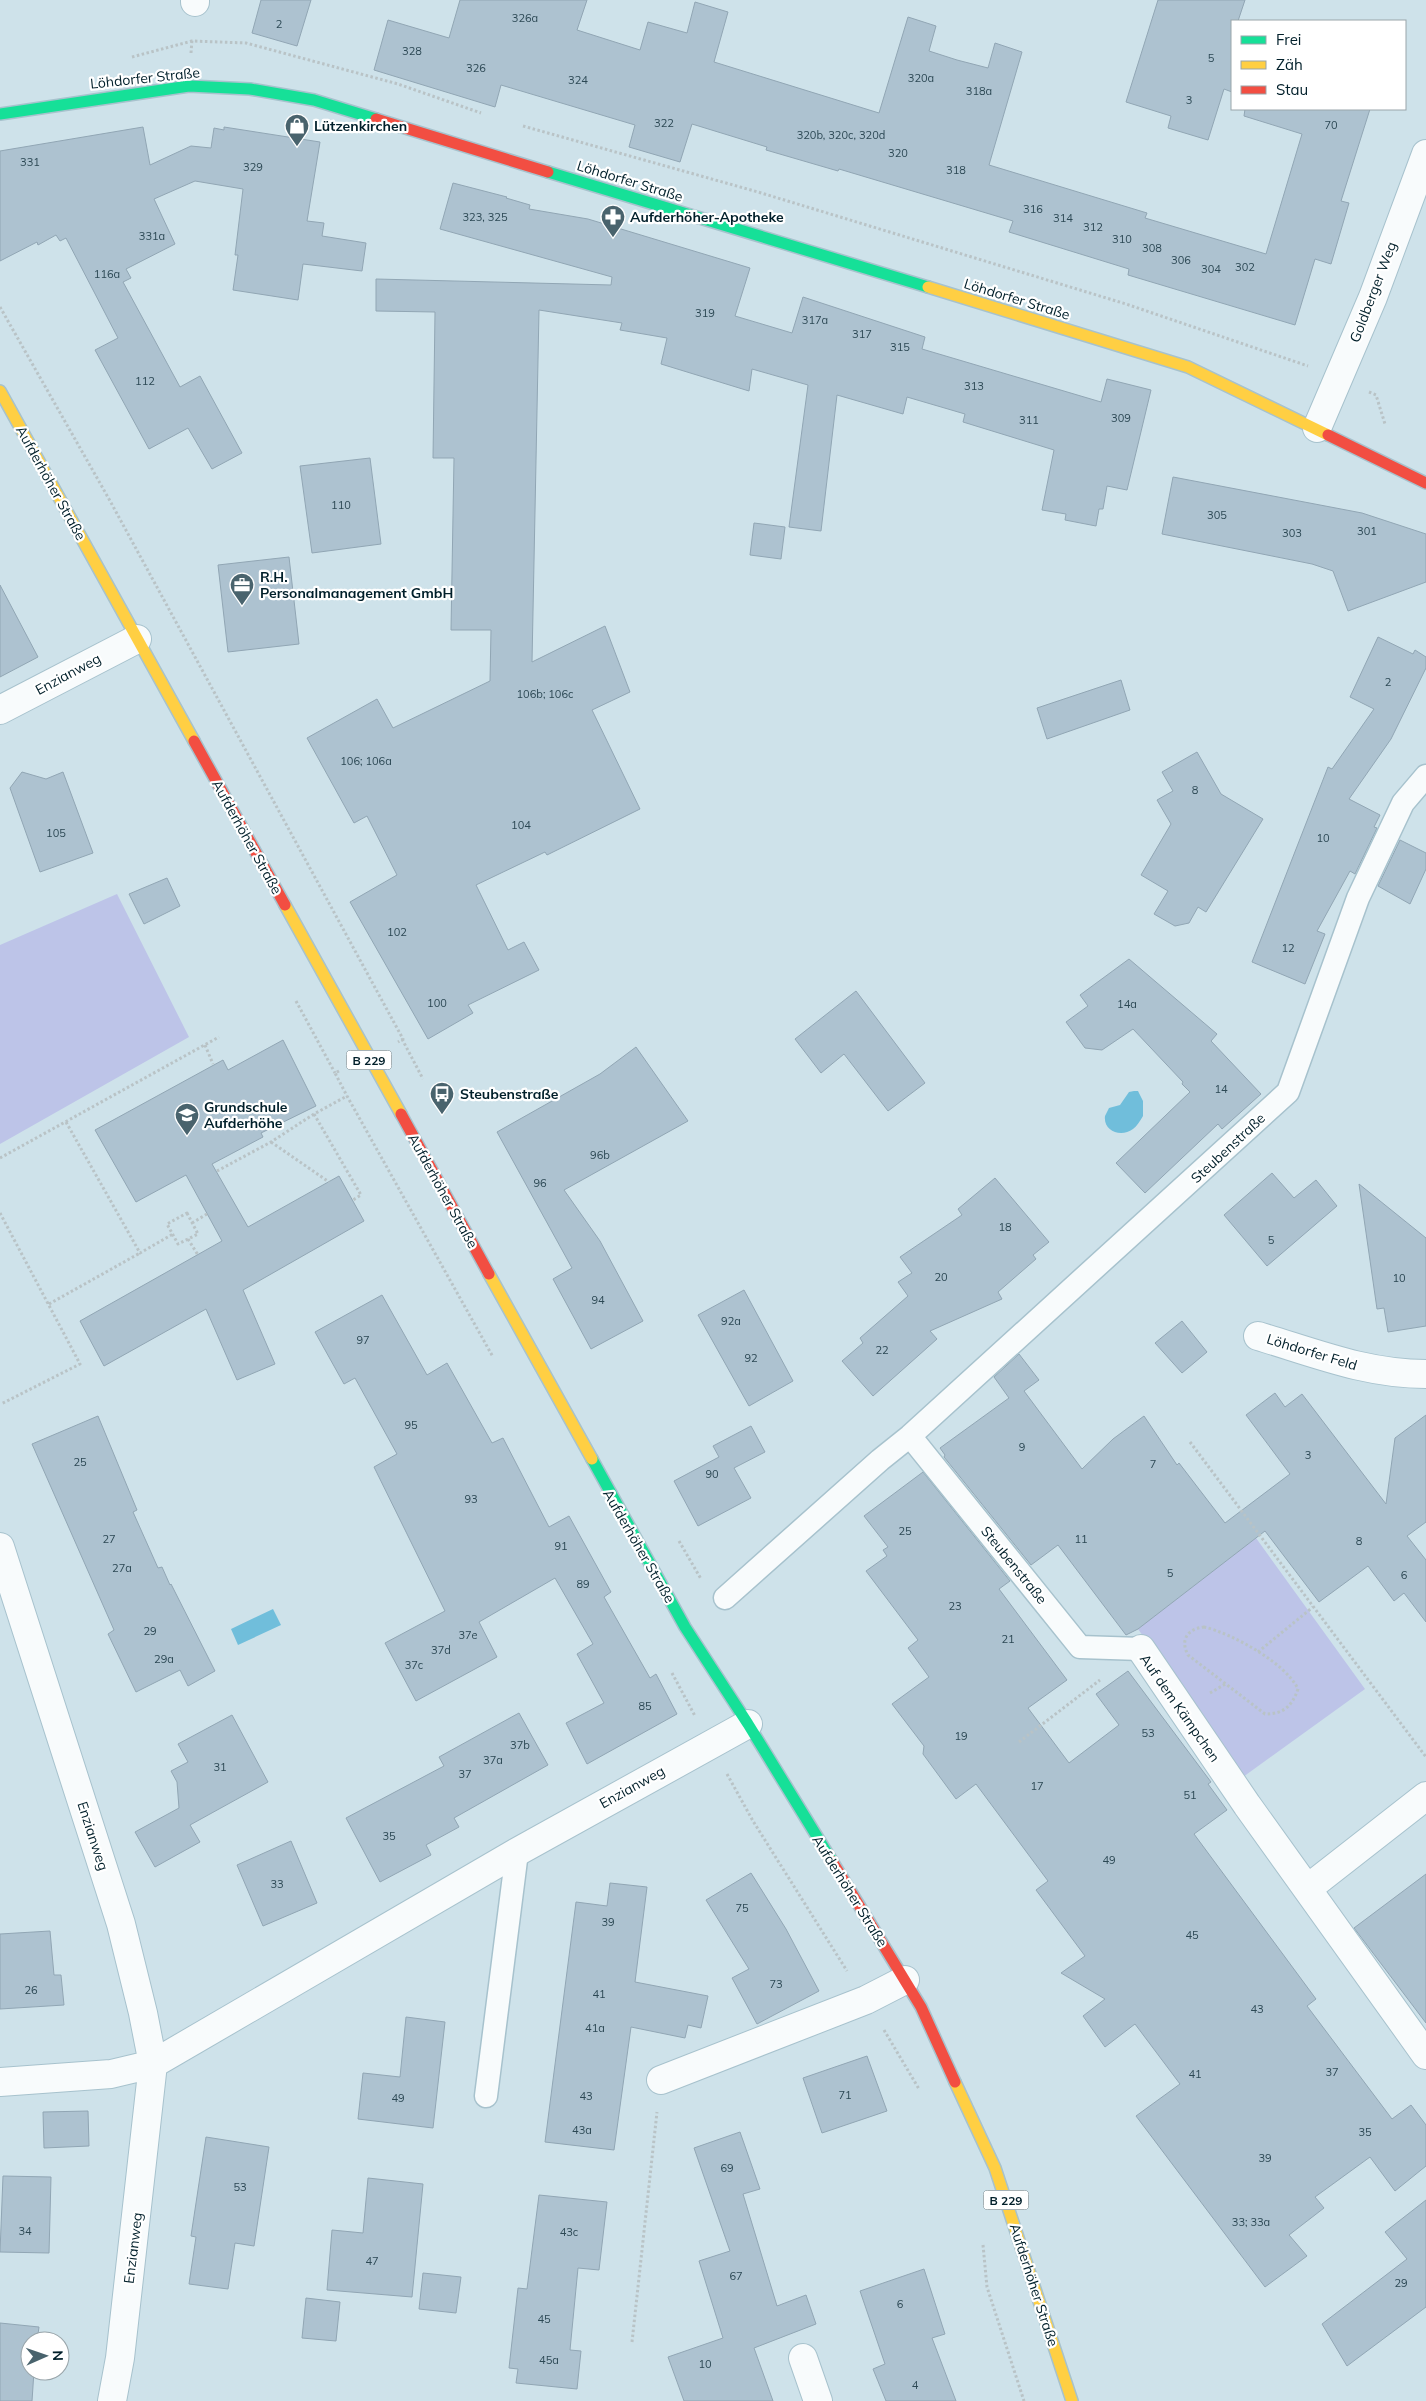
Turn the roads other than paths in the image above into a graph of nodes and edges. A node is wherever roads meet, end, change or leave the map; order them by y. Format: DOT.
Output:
graph roads {
  1 [pos="0,114"];
  2 [pos="1426,154"];
  3 [pos="0,391"];
  4 [pos="1317,428"];
  5 [pos="1426,483"];
  6 [pos="137,639"];
  7 [pos="0,710"];
  8 [pos="1426,776"];
  9 [pos="1258,1336"];
  10 [pos="1426,1374"];
  11 [pos="910,1436"];
  12 [pos="0,1547"];
  13 [pos="725,1598"];
  14 [pos="11,1613"];
  15 [pos="1141,1649"];
  16 [pos="748,1724"];
  17 [pos="1426,1796"];
  18 [pos="517,1852"];
  19 [pos="1307,1889"];
  20 [pos="905,1980"];
  21 [pos="1426,2054"];
  22 [pos="152,2064"];
  23 [pos="661,2080"];
  24 [pos="0,2082"];
  25 [pos="486,2096"];
  26 [pos="803,2358"];
  27 [pos="112,2401"];
  28 [pos="818,2401"];
  29 [pos="1072,2401"];
  1 -- 4 [label="main road, Löhdorfer Straße"];
  2 -- 4 [label="street, Goldberger Weg"];
  3 -- 6 [label="main road, Aufderhöher Straße / B 229"];
  4 -- 5 [label="main road, Löhdorfer Straße"];
  6 -- 7 [label="street, Enzianweg"];
  6 -- 16 [label="main road, Aufderhöher Straße / B 229"];
  8 -- 11 [label="lane, Steubenstraße"];
  9 -- 10 [label="street, Löhdorfer Feld"];
  11 -- 13 [label="lane, Steubenstraße"];
  11 -- 15 [label="lane, Steubenstraße"];
  12 -- 14 [label="street, Enzianweg"];
  14 -- 22 [label="street, Enzianweg"];
  15 -- 19 [label="street, Auf dem Kämpchen"];
  16 -- 18 [label="street, Enzianweg"];
  16 -- 20 [label="main road, Aufderhöher Straße / B 229"];
  17 -- 19 [label="street"];
  18 -- 22 [label="street, Enzianweg"];
  18 -- 25 [label="lane"];
  19 -- 21 [label="street, Auf dem Kämpchen"];
  20 -- 23 [label="street"];
  20 -- 29 [label="main road, Aufderhöher Straße / B 229"];
  22 -- 24 [label="street, Enzianweg"];
  22 -- 27 [label="street, Enzianweg"];
  26 -- 28 [label="street"];
}
